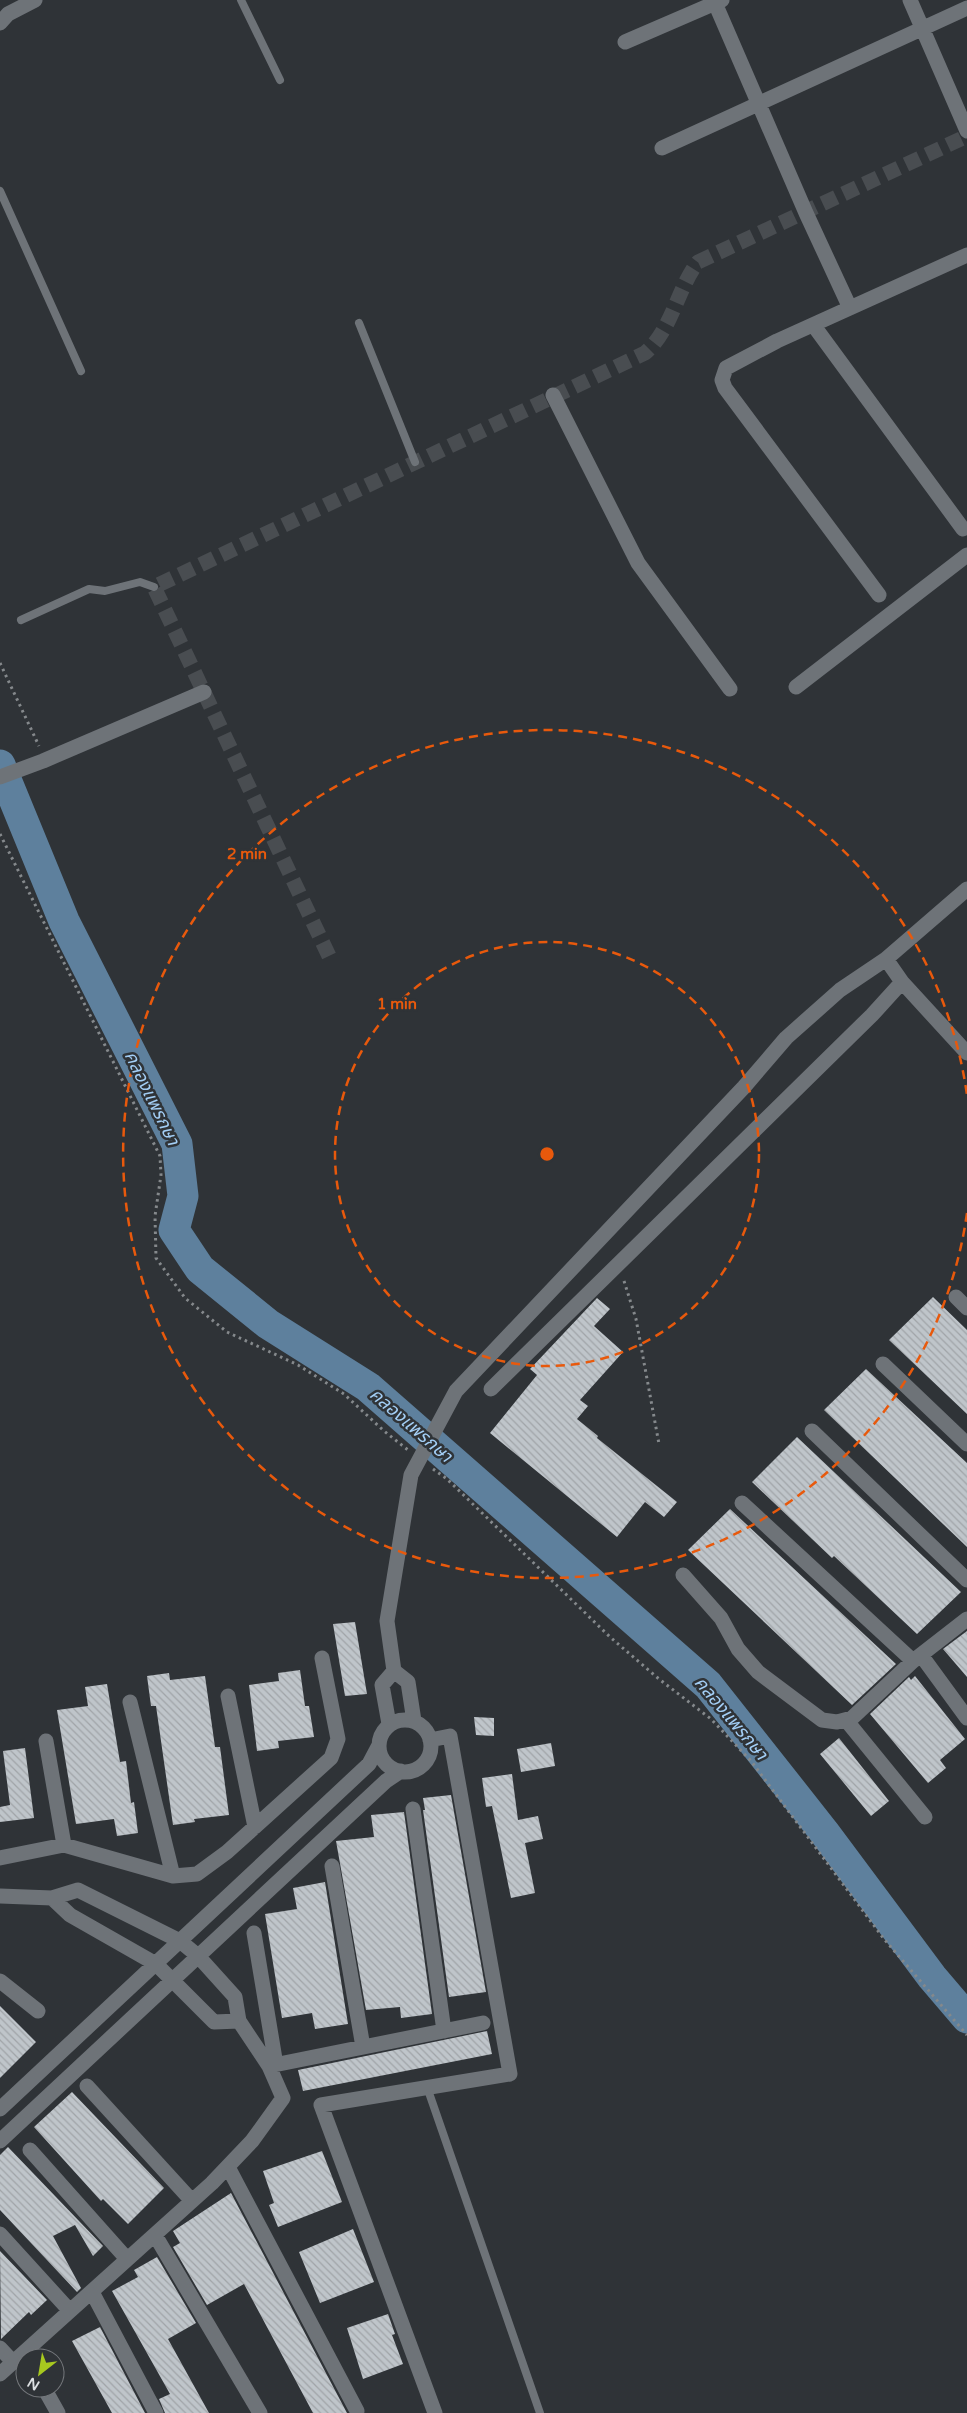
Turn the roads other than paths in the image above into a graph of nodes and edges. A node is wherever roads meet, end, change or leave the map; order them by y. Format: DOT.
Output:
graph roads {
  1 [pos="35,0"];
  2 [pos="241,0"];
  3 [pos="910,0"];
  4 [pos="718,2"];
  5 [pos="967,8"];
  6 [pos="0,23"];
  7 [pos="922,28"];
  8 [pos="625,42"];
  9 [pos="280,80"];
  10 [pos="757,103"];
  11 [pos="967,131"];
  12 [pos="662,148"];
  13 [pos="0,191"];
  14 [pos="967,255"];
  15 [pos="850,308"];
  16 [pos="359,322"];
  17 [pos="814,326"];
  18 [pos="81,371"];
  19 [pos="553,395"];
  20 [pos="415,462"];
  21 [pos="964,529"];
  22 [pos="967,555"];
  23 [pos="154,587"];
  24 [pos="879,595"];
  25 [pos="21,620"];
  26 [pos="796,687"];
  27 [pos="730,689"];
  28 [pos="204,692"];
  29 [pos="0,777"];
  30 [pos="967,889"];
  31 [pos="886,959"];
  32 [pos="902,982"];
  33 [pos="967,1053"];
  34 [pos="883,1364"];
  35 [pos="492,1389"];
  36 [pos="812,1430"];
  37 [pos="967,1444"];
  38 [pos="742,1503"];
  39 [pos="683,1575"];
  40 [pos="967,1580"];
  41 [pos="967,1619"];
  42 [pos="322,1658"];
  43 [pos="917,1658"];
  44 [pos="394,1672"];
  45 [pos="228,1696"];
  46 [pos="130,1702"];
  47 [pos="967,1718"];
  48 [pos="846,1720"];
  49 [pos="414,1722"];
  50 [pos="389,1724"];
  51 [pos="430,1740"];
  52 [pos="46,1741"];
  53 [pos="378,1747"];
  54 [pos="401,1772"];
  55 [pos="413,1809"];
  56 [pos="925,1817"];
  57 [pos="255,1827"];
  58 [pos="64,1844"];
  59 [pos="0,1858"];
  60 [pos="332,1866"];
  61 [pos="173,1876"];
  62 [pos="0,1896"];
  63 [pos="52,1898"];
  64 [pos="254,1933"];
  65 [pos="180,1941"];
  66 [pos="198,1956"];
  67 [pos="156,1964"];
  68 [pos="0,1981"];
  69 [pos="172,1981"];
  70 [pos="38,2011"];
  71 [pos="239,2021"];
  72 [pos="483,2023"];
  73 [pos="444,2030"];
  74 [pos="363,2047"];
  75 [pos="272,2066"];
  76 [pos="87,2086"];
  77 [pos="427,2088"];
  78 [pos="0,2109"];
  79 [pos="0,2141"];
  80 [pos="30,2150"];
  81 [pos="228,2167"];
  82 [pos="192,2201"];
  83 [pos="0,2234"];
  84 [pos="155,2235"];
  85 [pos="127,2259"];
  86 [pos="92,2292"];
  87 [pos="70,2311"];
  88 [pos="0,2348"];
  89 [pos="31,2348"];
  90 [pos="15,2354"];
  91 [pos="15,2362"];
  92 [pos="0,2374"];
  93 [pos="50,2398"];
  94 [pos="357,2411"];
  95 [pos="58,2413"];
  96 [pos="156,2413"];
  97 [pos="260,2413"];
  98 [pos="436,2413"];
  99 [pos="540,2413"];
  1 -- 6 [label="street"];
  2 -- 9 [label="lane"];
  3 -- 7 [label="street"];
  4 -- 8 [label="street"];
  4 -- 10 [label="street"];
  5 -- 7 [label="street"];
  7 -- 10 [label="street"];
  7 -- 11 [label="street"];
  10 -- 12 [label="street"];
  10 -- 15 [label="street"];
  13 -- 18 [label="lane"];
  14 -- 15 [label="street"];
  15 -- 17 [label="street"];
  16 -- 20 [label="lane"];
  17 -- 21 [label="street"];
  17 -- 24 [label="street"];
  19 -- 27 [label="street"];
  22 -- 26 [label="street"];
  23 -- 25 [label="lane"];
  28 -- 29 [label="street"];
  30 -- 31 [label="street"];
  31 -- 32 [label="street"];
  31 -- 44 [label="street"];
  32 -- 33 [label="street"];
  32 -- 35 [label="street"];
  34 -- 37 [label="street"];
  36 -- 40 [label="street"];
  38 -- 43 [label="street"];
  39 -- 48 [label="street"];
  41 -- 43 [label="street"];
  42 -- 57 [label="street"];
  43 -- 47 [label="street"];
  43 -- 48 [label="street"];
  44 -- 49 [label="street"];
  44 -- 50 [label="street"];
  45 -- 57 [label="street"];
  46 -- 61 [label="street"];
  48 -- 56 [label="street"];
  49 -- 50 [label="street"];
  49 -- 51 [label="street"];
  50 -- 53 [label="street"];
  51 -- 54 [label="street"];
  51 -- 77 [label="street"];
  52 -- 58 [label="street"];
  53 -- 54 [label="street"];
  53 -- 65 [label="street"];
  54 -- 66 [label="street"];
  55 -- 73 [label="street"];
  57 -- 61 [label="street"];
  58 -- 59 [label="street"];
  58 -- 61 [label="street"];
  60 -- 74 [label="street"];
  62 -- 63 [label="street"];
  63 -- 65 [label="street"];
  63 -- 67 [label="street"];
  64 -- 75 [label="street"];
  65 -- 66 [label="street"];
  65 -- 67 [label="street"];
  66 -- 69 [label="street"];
  66 -- 71 [label="street"];
  67 -- 69 [label="street"];
  67 -- 78 [label="street"];
  68 -- 70 [label="street"];
  69 -- 71 [label="street"];
  69 -- 79 [label="street"];
  71 -- 75 [label="street"];
  72 -- 73 [label="street"];
  73 -- 74 [label="street"];
  74 -- 75 [label="street"];
  75 -- 81 [label="street"];
  76 -- 82 [label="street"];
  77 -- 98 [label="street"];
  77 -- 99 [label="lane"];
  80 -- 85 [label="street"];
  81 -- 82 [label="street"];
  81 -- 94 [label="street"];
  82 -- 84 [label="street"];
  83 -- 87 [label="street"];
  84 -- 85 [label="street"];
  84 -- 97 [label="street"];
  85 -- 86 [label="street"];
  86 -- 87 [label="street"];
  86 -- 96 [label="street"];
  87 -- 89 [label="street"];
  88 -- 90 [label="street"];
  91 -- 92 [label="street"];
  93 -- 95 [label="street"];
}
